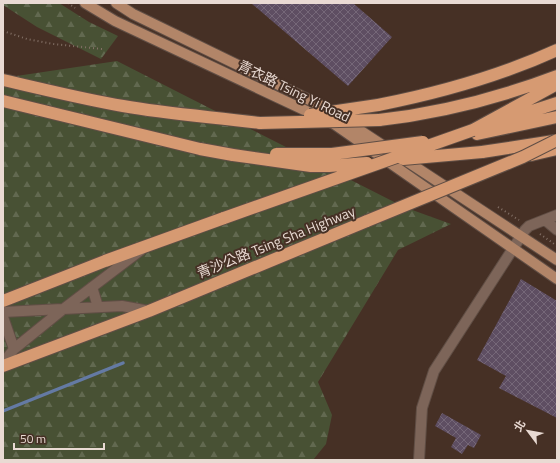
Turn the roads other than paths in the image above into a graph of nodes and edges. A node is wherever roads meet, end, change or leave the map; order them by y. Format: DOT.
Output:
graph roads {
  1 [pos="116,3"];
  2 [pos="83,7"];
  3 [pos="557,50"];
  4 [pos="557,76"];
  5 [pos="3,80"];
  6 [pos="557,84"];
  7 [pos="3,101"];
  8 [pos="557,103"];
  9 [pos="557,117"];
  10 [pos="260,122"];
  11 [pos="473,130"];
  12 [pos="557,140"];
  13 [pos="557,149"];
  14 [pos="233,155"];
  15 [pos="523,157"];
  16 [pos="557,215"];
  17 [pos="545,220"];
  18 [pos="557,230"];
  19 [pos="521,236"];
  20 [pos="147,245"];
  21 [pos="513,249"];
  22 [pos="557,260"];
  23 [pos="557,279"];
  24 [pos="92,287"];
  25 [pos="3,301"];
  26 [pos="98,307"];
  27 [pos="62,310"];
  28 [pos="149,311"];
  29 [pos="3,312"];
  30 [pos="3,317"];
  31 [pos="14,349"];
  32 [pos="3,363"];
  33 [pos="3,366"];
  34 [pos="419,460"];
  1 -- 19 [label="main road, 青衣路 Tsing Yi Road"];
  2 -- 21 [label="main road, 青衣路 Tsing Yi Road"];
  3 -- 10 [label="highway, bridge"];
  4 -- 10 [label="highway, bridge"];
  5 -- 10 [label="highway"];
  6 -- 11 [label="highway"];
  7 -- 14 [label="highway"];
  8 -- 11 [label="highway"];
  9 -- 14 [label="highway, bridge"];
  11 -- 20 [label="highway, bridge"];
  12 -- 14 [label="highway, bridge"];
  12 -- 15 [label="highway, 青沙公路 Tsing Sha Highway, bridge"];
  13 -- 15 [label="highway, bridge"];
  15 -- 28 [label="highway, 青沙公路 Tsing Sha Highway, bridge"];
  16 -- 17 [label="lane"];
  17 -- 18 [label="lane"];
  17 -- 19 [label="lane"];
  19 -- 21 [label="lane"];
  19 -- 22 [label="main road, 青衣路 Tsing Yi Road"];
  20 -- 24 [label="lane"];
  20 -- 25 [label="highway"];
  21 -- 23 [label="main road, 青衣路 Tsing Yi Road"];
  21 -- 34 [label="lane"];
  24 -- 26 [label="lane"];
  24 -- 27 [label="lane"];
  26 -- 27 [label="lane"];
  26 -- 28 [label="lane"];
  27 -- 29 [label="lane"];
  27 -- 31 [label="lane"];
  28 -- 33 [label="highway, 青沙公路 Tsing Sha Highway"];
  30 -- 31 [label="lane"];
  31 -- 32 [label="lane"];
}
